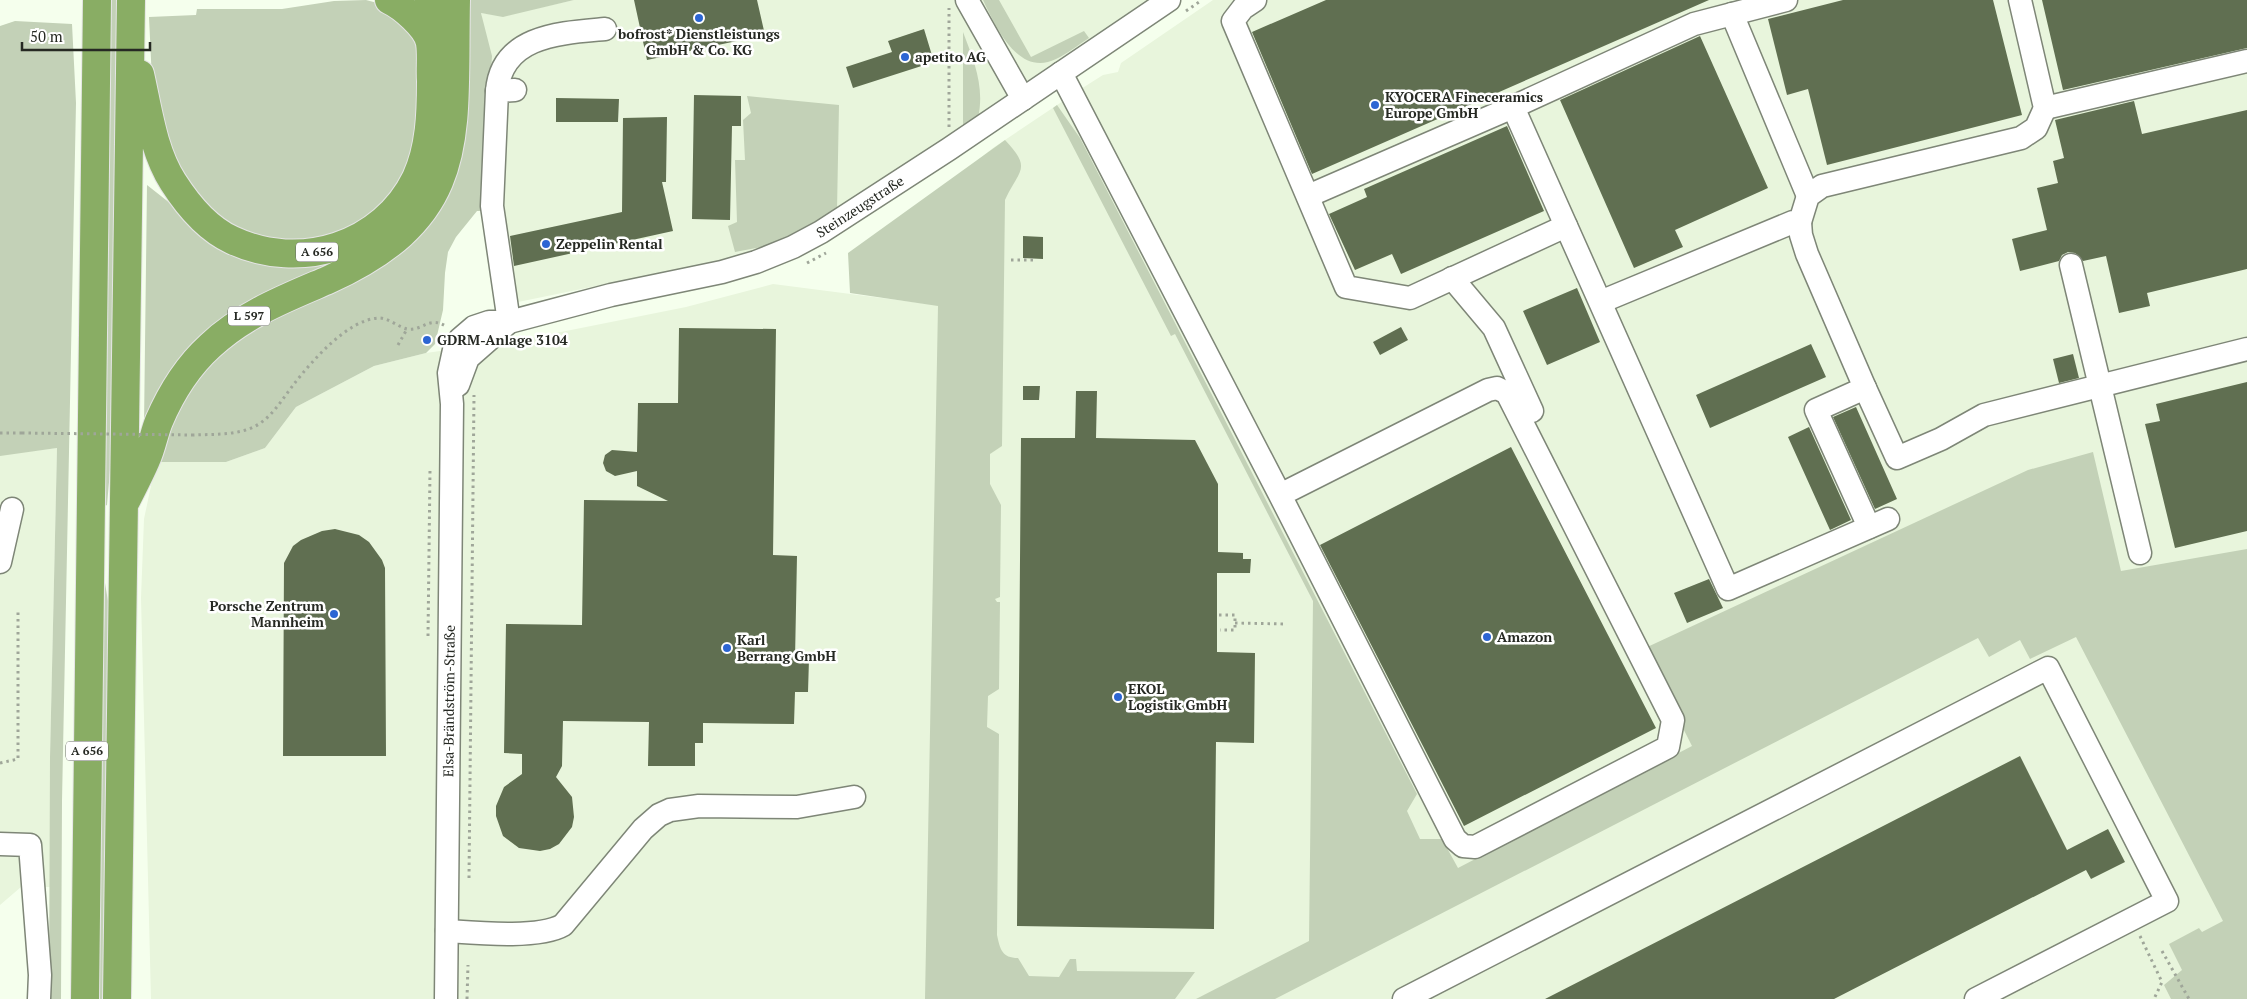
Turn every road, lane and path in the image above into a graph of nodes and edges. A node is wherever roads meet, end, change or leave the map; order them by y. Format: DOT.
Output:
graph roads {
  1 [pos="97,0"];
  2 [pos="131,0"];
  3 [pos="389,0"];
  4 [pos="429,0"];
  5 [pos="456,0"];
  6 [pos="1170,0"];
  7 [pos="1255,0"];
  8 [pos="1786,0"];
  9 [pos="2020,0"];
  10 [pos="958,2"];
  11 [pos="1732,14"];
  12 [pos="604,29"];
  13 [pos="130,33"];
  14 [pos="430,41"];
  15 [pos="2247,61"];
  16 [pos="1060,73"];
  17 [pos="1022,99"];
  18 [pos="1513,107"];
  19 [pos="2045,108"];
  20 [pos="949,149"];
  21 [pos="1308,196"];
  22 [pos="1808,196"];
  23 [pos="1800,222"];
  24 [pos="1566,226"];
  25 [pos="1011,260"];
  26 [pos="1034,260"];
  27 [pos="2070,265"];
  28 [pos="1452,278"];
  29 [pos="1610,298"];
  30 [pos="509,322"];
  31 [pos="407,329"];
  32 [pos="451,330"];
  33 [pos="398,345"];
  34 [pos="2247,349"];
  35 [pos="2100,385"];
  36 [pos="474,387"];
  37 [pos="1864,388"];
  38 [pos="0,433"];
  39 [pos="1280,495"];
  40 [pos="123,506"];
  41 [pos="12,508"];
  42 [pos="2140,552"];
  43 [pos="0,562"];
  44 [pos="1619,584"];
  45 [pos="18,610"];
  46 [pos="1219,615"];
  47 [pos="1235,623"];
  48 [pos="1287,624"];
  49 [pos="1220,630"];
  50 [pos="0,763"];
  51 [pos="854,798"];
  52 [pos="0,844"];
  53 [pos="469,883"];
  54 [pos="2121,925"];
  55 [pos="457,932"];
  56 [pos="2162,951"];
  57 [pos="40,999"];
  58 [pos="85,999"];
  59 [pos="117,999"];
  60 [pos="446,999"];
  61 [pos="468,999"];
  62 [pos="1404,999"];
  63 [pos="1976,999"];
  64 [pos="2154,999"];
  65 [pos="2189,999"];
  1 -- 58 [label="highway, A 656"];
  2 -- 13 [label="highway, A 656"];
  3 -- 14 [label="highway"];
  4 -- 14 [label="highway, A 656"];
  5 -- 40 [label="highway, L 597"];
  6 -- 16 [label="street, Steinzeugstraße"];
  7 -- 21 [label="street"];
  8 -- 11 [label="street"];
  9 -- 19 [label="street"];
  10 -- 17 [label="street"];
  10 -- 20 [label="path"];
  11 -- 18 [label="street"];
  11 -- 22 [label="street"];
  12 -- 30 [label="street"];
  13 -- 14 [label="highway, A 656"];
  13 -- 40 [label="highway, A 656"];
  15 -- 19 [label="street"];
  16 -- 17 [label="street, Steinzeugstraße"];
  16 -- 39 [label="street"];
  17 -- 20 [label="street, Steinzeugstraße"];
  18 -- 21 [label="street"];
  18 -- 24 [label="street"];
  19 -- 22 [label="street"];
  20 -- 30 [label="street, Steinzeugstraße"];
  21 -- 28 [label="street"];
  22 -- 23 [label="street"];
  23 -- 29 [label="street"];
  23 -- 37 [label="street"];
  24 -- 28 [label="street"];
  24 -- 37 [label="street"];
  25 -- 26 [label="path"];
  27 -- 35 [label="street"];
  28 -- 44 [label="street"];
  30 -- 55 [label="street, Elsa-Brändström-Straße"];
  31 -- 32 [label="path"];
  31 -- 33 [label="path"];
  31 -- 38 [label="path, bridge"];
  34 -- 35 [label="street"];
  35 -- 37 [label="street"];
  35 -- 42 [label="street"];
  36 -- 53 [label="path"];
  39 -- 39 [label="street"];
  40 -- 59 [label="highway, A 656"];
  41 -- 43 [label="street"];
  45 -- 50 [label="path"];
  46 -- 47 [label="path"];
  47 -- 48 [label="path"];
  47 -- 49 [label="path"];
  51 -- 55 [label="street"];
  52 -- 57 [label="street"];
  54 -- 62 [label="street"];
  54 -- 63 [label="street"];
  54 -- 64 [label="path"];
  55 -- 60 [label="street, Elsa-Brändström-Straße"];
  55 -- 61 [label="path"];
  56 -- 65 [label="path"];
}
